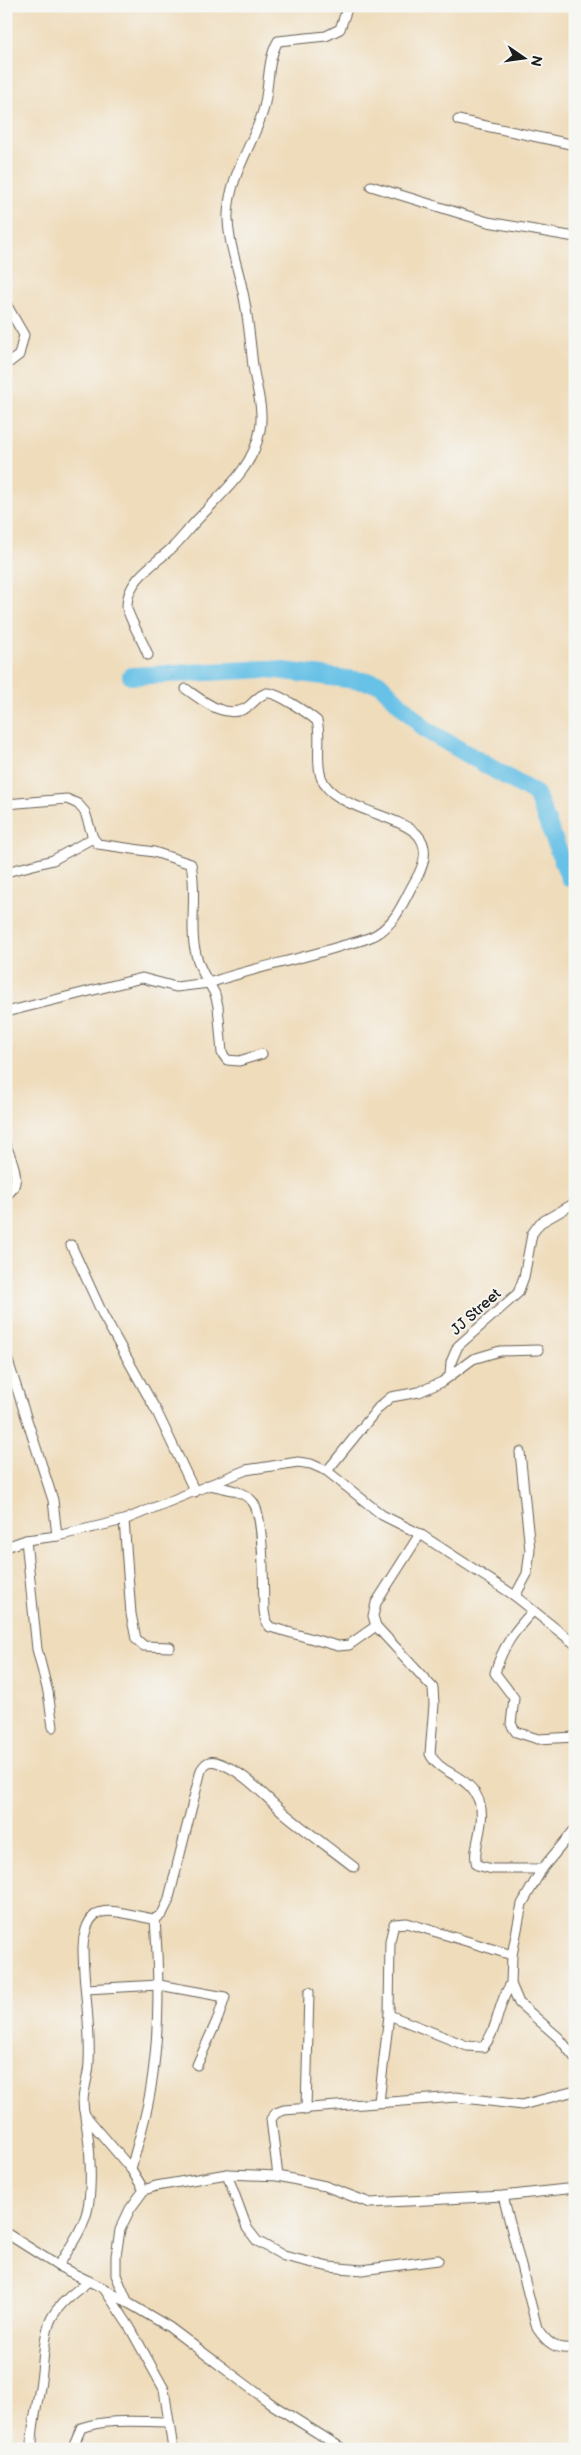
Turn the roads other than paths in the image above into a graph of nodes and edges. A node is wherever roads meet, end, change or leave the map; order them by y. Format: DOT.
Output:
graph roads {
  1 [pos="348,6"];
  2 [pos="458,120"];
  3 [pos="575,145"];
  4 [pos="371,186"];
  5 [pos="575,237"];
  6 [pos="6,304"];
  7 [pos="6,365"];
  8 [pos="148,655"];
  9 [pos="186,689"];
  10 [pos="6,804"];
  11 [pos="93,838"];
  12 [pos="6,872"];
  13 [pos="209,983"];
  14 [pos="6,1012"];
  15 [pos="262,1054"];
  16 [pos="6,1146"];
  17 [pos="6,1195"];
  18 [pos="575,1203"];
  19 [pos="71,1245"];
  20 [pos="538,1350"];
  21 [pos="6,1355"];
  22 [pos="8,1369"];
  23 [pos="450,1376"];
  24 [pos="520,1452"];
  25 [pos="327,1471"];
  26 [pos="209,1485"];
  27 [pos="195,1492"];
  28 [pos="124,1520"];
  29 [pos="420,1534"];
  30 [pos="57,1536"];
  31 [pos="26,1540"];
  32 [pos="6,1547"];
  33 [pos="515,1596"];
  34 [pos="533,1611"];
  35 [pos="376,1626"];
  36 [pos="575,1644"];
  37 [pos="170,1647"];
  38 [pos="53,1727"];
  39 [pos="575,1737"];
  40 [pos="575,1829"];
  41 [pos="354,1867"];
  42 [pos="542,1868"];
  43 [pos="155,1919"];
  44 [pos="512,1956"];
  45 [pos="159,1984"];
  46 [pos="511,1984"];
  47 [pos="86,1989"];
  48 [pos="309,1992"];
  49 [pos="389,2015"];
  50 [pos="575,2058"];
  51 [pos="197,2065"];
  52 [pos="575,2091"];
  53 [pos="379,2102"];
  54 [pos="306,2110"];
  55 [pos="85,2115"];
  56 [pos="131,2169"];
  57 [pos="228,2174"];
  58 [pos="278,2176"];
  59 [pos="575,2188"];
  60 [pos="144,2190"];
  61 [pos="503,2196"];
  62 [pos="6,2233"];
  63 [pos="438,2260"];
  64 [pos="58,2266"];
  65 [pos="89,2281"];
  66 [pos="103,2288"];
  67 [pos="128,2303"];
  68 [pos="575,2347"];
  69 [pos="169,2422"];
  70 [pos="32,2449"];
  71 [pos="72,2449"];
  72 [pos="174,2449"];
  73 [pos="342,2449"];
  1 -- 8 [label="street"];
  2 -- 3 [label="street"];
  4 -- 5 [label="street"];
  6 -- 7 [label="street"];
  9 -- 13 [label="street"];
  10 -- 11 [label="street"];
  11 -- 12 [label="street"];
  11 -- 13 [label="street"];
  13 -- 14 [label="street"];
  13 -- 15 [label="street"];
  16 -- 17 [label="street"];
  18 -- 23 [label="street, JJ Street"];
  19 -- 27 [label="street"];
  20 -- 23 [label="street"];
  21 -- 22 [label="street"];
  22 -- 30 [label="street"];
  23 -- 25 [label="street"];
  24 -- 33 [label="street"];
  25 -- 26 [label="street"];
  25 -- 29 [label="street"];
  26 -- 27 [label="street"];
  26 -- 35 [label="street"];
  27 -- 28 [label="street"];
  28 -- 30 [label="street"];
  28 -- 37 [label="street"];
  29 -- 33 [label="street"];
  29 -- 35 [label="street"];
  30 -- 31 [label="street"];
  31 -- 32 [label="street"];
  31 -- 38 [label="street"];
  33 -- 34 [label="street"];
  34 -- 36 [label="street"];
  34 -- 39 [label="street"];
  35 -- 42 [label="street"];
  40 -- 42 [label="street"];
  41 -- 43 [label="street"];
  42 -- 44 [label="street"];
  43 -- 45 [label="street"];
  43 -- 47 [label="street"];
  44 -- 46 [label="street"];
  44 -- 49 [label="street"];
  45 -- 47 [label="street"];
  45 -- 51 [label="street"];
  45 -- 56 [label="street"];
  46 -- 49 [label="street"];
  46 -- 50 [label="street"];
  47 -- 55 [label="street"];
  48 -- 54 [label="street"];
  49 -- 53 [label="street"];
  52 -- 53 [label="street"];
  53 -- 54 [label="street"];
  54 -- 58 [label="street"];
  55 -- 56 [label="street"];
  55 -- 64 [label="street"];
  56 -- 60 [label="street"];
  57 -- 58 [label="street"];
  57 -- 60 [label="street"];
  57 -- 63 [label="street"];
  58 -- 61 [label="street"];
  59 -- 61 [label="street"];
  60 -- 67 [label="street"];
  61 -- 68 [label="street"];
  62 -- 64 [label="street"];
  64 -- 65 [label="street"];
  65 -- 66 [label="street"];
  65 -- 70 [label="street"];
  66 -- 67 [label="street"];
  66 -- 69 [label="street"];
  67 -- 73 [label="street"];
  69 -- 71 [label="street"];
  69 -- 72 [label="street"];
}
